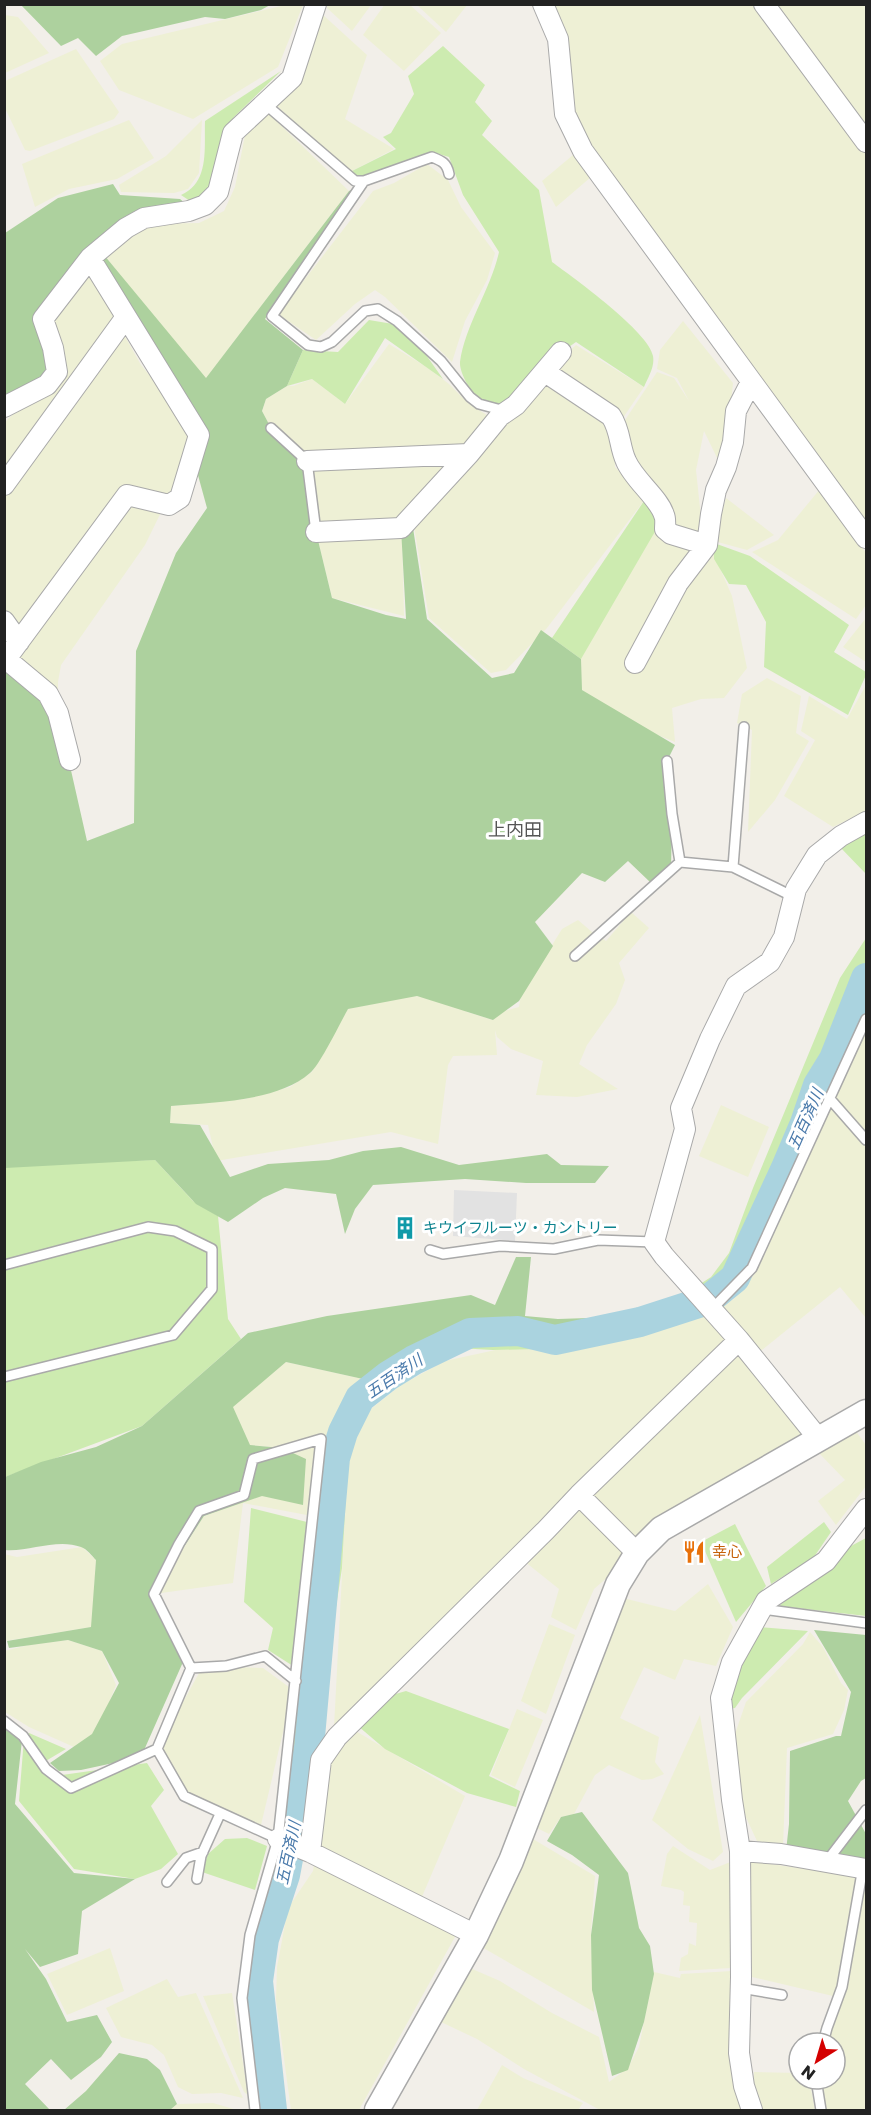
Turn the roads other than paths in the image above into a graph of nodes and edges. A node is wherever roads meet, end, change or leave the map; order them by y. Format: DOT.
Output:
graph roads {
  1 [pos="316,4"];
  2 [pos="543,4"];
  3 [pos="764,4"];
  4 [pos="264,103"];
  5 [pos="867,142"];
  6 [pos="449,174"];
  7 [pos="364,181"];
  8 [pos="90,258"];
  9 [pos="126,317"];
  10 [pos="561,352"];
  11 [pos="57,372"];
  12 [pos="545,372"];
  13 [pos="751,382"];
  14 [pos="71,393"];
  15 [pos="4,407"];
  16 [pos="507,411"];
  17 [pos="271,428"];
  18 [pos="469,454"];
  19 [pos="307,461"];
  20 [pos="4,485"];
  21 [pos="316,532"];
  22 [pos="867,538"];
  23 [pos="707,545"];
  24 [pos="4,621"];
  25 [pos="18,642"];
  26 [pos="634,663"];
  27 [pos="744,727"];
  28 [pos="70,760"];
  29 [pos="667,761"];
  30 [pos="867,822"];
  31 [pos="680,861"];
  32 [pos="733,867"];
  33 [pos="794,897"];
  34 [pos="575,956"];
  35 [pos="867,1019"];
  36 [pos="830,1099"];
  37 [pos="867,1140"];
  38 [pos="654,1242"];
  39 [pos="430,1250"];
  40 [pos="4,1265"];
  41 [pos="712,1309"];
  42 [pos="739,1340"];
  43 [pos="4,1377"];
  44 [pos="867,1412"];
  45 [pos="818,1438"];
  46 [pos="579,1495"];
  47 [pos="867,1509"];
  48 [pos="637,1553"];
  49 [pos="762,1609"];
  50 [pos="867,1623"];
  51 [pos="191,1668"];
  52 [pos="296,1681"];
  53 [pos="4,1720"];
  54 [pos="157,1749"];
  55 [pos="866,1810"];
  56 [pos="220,1814"];
  57 [pos="278,1839"];
  58 [pos="740,1851"];
  59 [pos="203,1852"];
  60 [pos="310,1852"];
  61 [pos="827,1861"];
  62 [pos="865,1868"];
  63 [pos="197,1879"];
  64 [pos="166,1882"];
  65 [pos="476,1935"];
  66 [pos="741,1988"];
  67 [pos="782,1995"];
  68 [pos="825,2031"];
  69 [pos="818,2091"];
  70 [pos="255,2110"];
  71 [pos="377,2110"];
  72 [pos="752,2110"];
  73 [pos="821,2110"];
  1 -- 4 [label="street"];
  2 -- 13 [label="street"];
  3 -- 5 [label="street"];
  4 -- 7 [label="lane"];
  4 -- 8 [label="street"];
  6 -- 7 [label="lane"];
  7 -- 16 [label="lane"];
  8 -- 9 [label="street"];
  8 -- 11 [label="street"];
  9 -- 14 [label="street"];
  9 -- 25 [label="street"];
  10 -- 12 [label="street"];
  11 -- 14 [label="street"];
  11 -- 15 [label="street"];
  12 -- 16 [label="street"];
  12 -- 23 [label="street"];
  13 -- 22 [label="street"];
  13 -- 23 [label="street"];
  14 -- 20 [label="street"];
  16 -- 18 [label="street"];
  17 -- 19 [label="lane"];
  18 -- 19 [label="street"];
  18 -- 21 [label="street"];
  19 -- 21 [label="lane"];
  23 -- 26 [label="street"];
  24 -- 25 [label="street"];
  25 -- 28 [label="street"];
  27 -- 32 [label="lane"];
  29 -- 31 [label="lane"];
  30 -- 33 [label="street"];
  31 -- 32 [label="lane"];
  31 -- 34 [label="lane"];
  32 -- 33 [label="lane"];
  33 -- 38 [label="street"];
  35 -- 36 [label="lane"];
  36 -- 37 [label="lane"];
  36 -- 41 [label="lane"];
  38 -- 39 [label="lane"];
  38 -- 41 [label="street"];
  40 -- 43 [label="lane"];
  41 -- 42 [label="street"];
  42 -- 45 [label="street"];
  42 -- 46 [label="street"];
  44 -- 45 [label="street"];
  45 -- 48 [label="street"];
  46 -- 48 [label="street"];
  46 -- 60 [label="street"];
  47 -- 49 [label="street"];
  48 -- 65 [label="street"];
  49 -- 50 [label="lane"];
  49 -- 58 [label="street"];
  51 -- 52 [label="lane"];
  51 -- 52 [label="lane"];
  51 -- 54 [label="lane"];
  52 -- 57 [label="lane"];
  53 -- 54 [label="lane"];
  54 -- 56 [label="lane"];
  55 -- 61 [label="lane"];
  56 -- 57 [label="lane"];
  56 -- 59 [label="lane"];
  57 -- 60 [label="street"];
  57 -- 70 [label="lane"];
  58 -- 61 [label="street"];
  58 -- 66 [label="street"];
  59 -- 63 [label="lane"];
  59 -- 64 [label="lane"];
  60 -- 65 [label="street"];
  61 -- 62 [label="street"];
  62 -- 68 [label="lane"];
  65 -- 71 [label="street"];
  66 -- 67 [label="lane"];
  66 -- 72 [label="street"];
  69 -- 73 [label="lane"];
}
